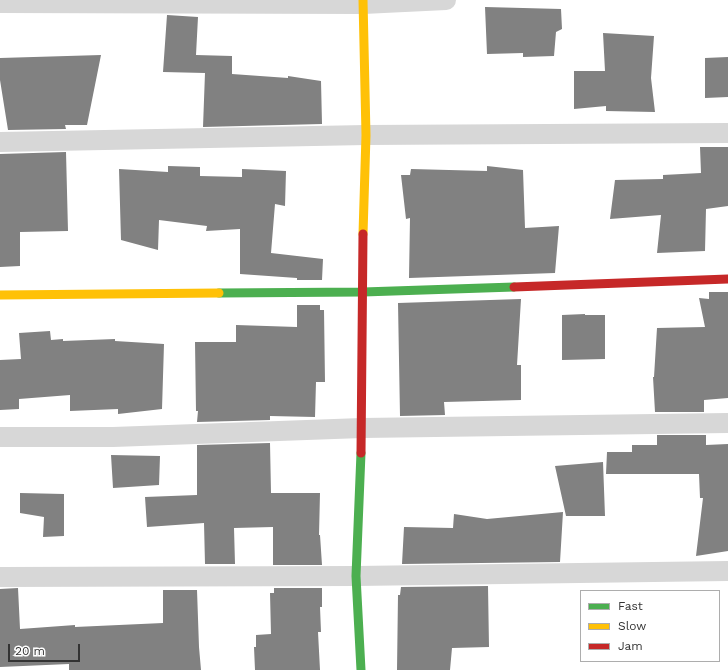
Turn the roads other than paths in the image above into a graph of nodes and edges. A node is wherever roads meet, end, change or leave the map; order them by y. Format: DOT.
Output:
graph roads {
  1 [pos="446,0"];
  2 [pos="363,2"];
  3 [pos="0,3"];
  4 [pos="728,133"];
  5 [pos="366,135"];
  6 [pos="0,142"];
  7 [pos="728,279"];
  8 [pos="363,292"];
  9 [pos="0,296"];
  10 [pos="728,424"];
  11 [pos="362,428"];
  12 [pos="0,437"];
  13 [pos="728,571"];
  14 [pos="356,576"];
  15 [pos="0,577"];
  16 [pos="361,670"];
  1 -- 2 [label="street"];
  2 -- 3 [label="street"];
  2 -- 5 [label="street"];
  4 -- 5 [label="street"];
  5 -- 6 [label="street"];
  5 -- 8 [label="street"];
  7 -- 8 [label="street"];
  8 -- 9 [label="street"];
  8 -- 11 [label="street"];
  10 -- 11 [label="street"];
  11 -- 12 [label="street"];
  11 -- 14 [label="street"];
  13 -- 14 [label="street"];
  14 -- 15 [label="street"];
  14 -- 16 [label="street"];
}
